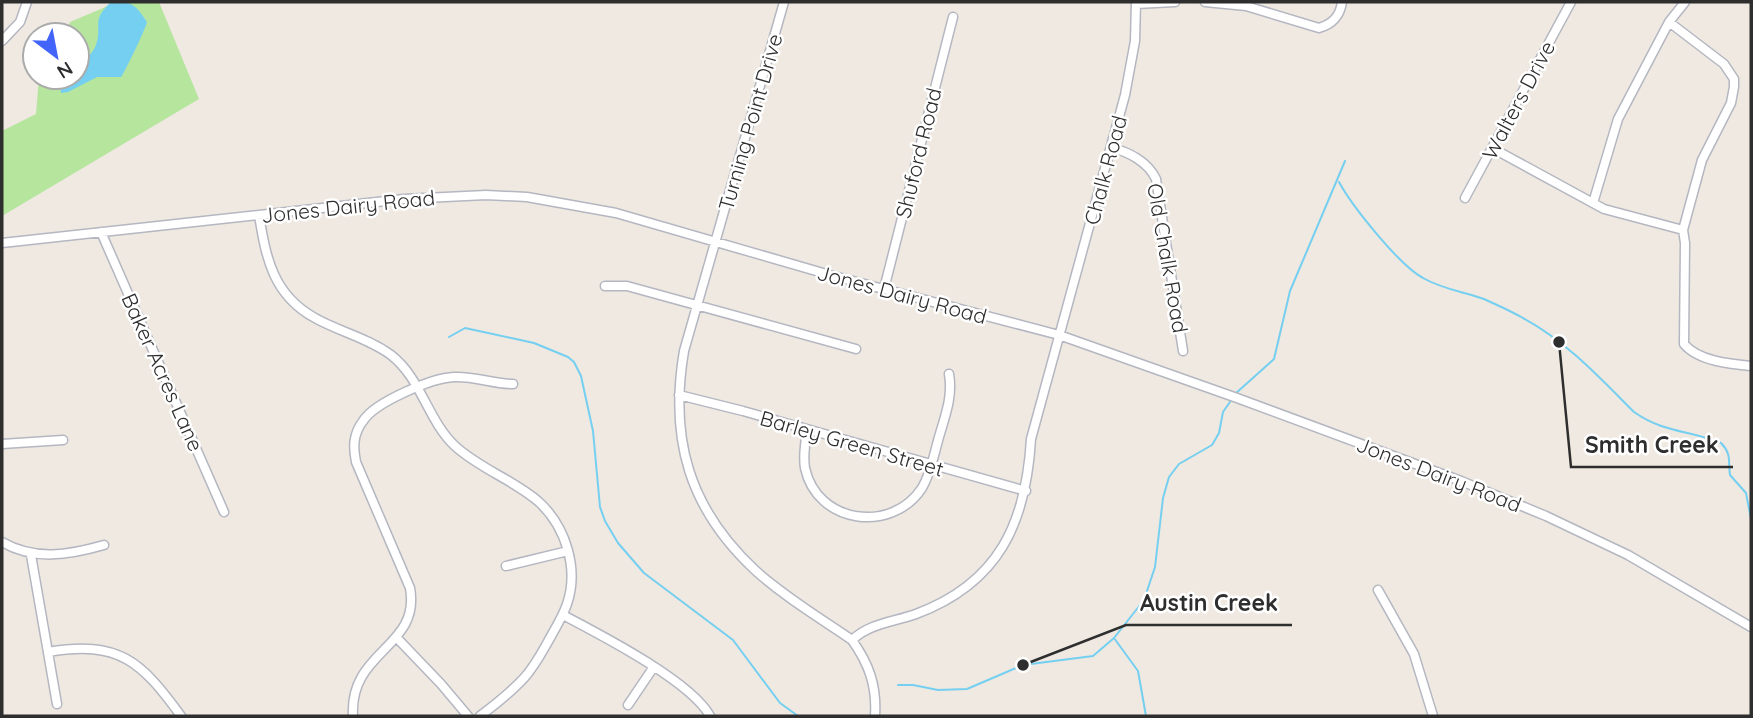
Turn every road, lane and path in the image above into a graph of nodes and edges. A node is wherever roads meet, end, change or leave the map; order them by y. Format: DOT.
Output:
graph roads {
  1 [pos="27,2"];
  2 [pos="784,2"];
  3 [pos="1175,2"];
  4 [pos="1205,2"];
  5 [pos="1342,2"];
  6 [pos="1571,2"];
  7 [pos="1685,2"];
  8 [pos="1136,3"];
  9 [pos="953,17"];
  10 [pos="1669,22"];
  11 [pos="2,41"];
  12 [pos="1112,148"];
  13 [pos="1492,148"];
  14 [pos="1465,198"];
  15 [pos="1593,203"];
  16 [pos="259,215"];
  17 [pos="1683,230"];
  18 [pos="101,232"];
  19 [pos="717,242"];
  20 [pos="2,243"];
  21 [pos="606,286"];
  22 [pos="884,289"];
  23 [pos="698,305"];
  24 [pos="1059,335"];
  25 [pos="856,349"];
  26 [pos="1183,351"];
  27 [pos="1751,366"];
  28 [pos="949,374"];
  29 [pos="513,384"];
  30 [pos="416,386"];
  31 [pos="679,396"];
  32 [pos="807,431"];
  33 [pos="63,440"];
  34 [pos="2,444"];
  35 [pos="931,465"];
  36 [pos="1026,491"];
  37 [pos="225,512"];
  38 [pos="2,542"];
  39 [pos="104,545"];
  40 [pos="568,551"];
  41 [pos="31,555"];
  42 [pos="506,566"];
  43 [pos="1378,590"];
  44 [pos="563,615"];
  45 [pos="1751,627"];
  46 [pos="396,637"];
  47 [pos="852,640"];
  48 [pos="48,652"];
  49 [pos="653,667"];
  50 [pos="57,704"];
  51 [pos="628,705"];
  52 [pos="181,716"];
  53 [pos="353,716"];
  54 [pos="468,716"];
  55 [pos="480,716"];
  56 [pos="710,716"];
  57 [pos="875,716"];
  58 [pos="1433,716"];
  1 -- 11 [label="street"];
  2 -- 19 [label="street, Turning Point Drive"];
  3 -- 8 [label="street"];
  4 -- 5 [label="street"];
  6 -- 13 [label="street, Walters Drive"];
  7 -- 10 [label="street"];
  8 -- 12 [label="street, Chalk Road"];
  9 -- 22 [label="street, Shuford Road"];
  10 -- 15 [label="street"];
  10 -- 17 [label="street"];
  12 -- 24 [label="street, Chalk Road"];
  12 -- 26 [label="street, Old Chalk Road"];
  13 -- 14 [label="street, Walters Drive"];
  13 -- 15 [label="street"];
  15 -- 17 [label="street"];
  16 -- 18 [label="street, Jones Dairy Road"];
  16 -- 19 [label="street, Jones Dairy Road"];
  16 -- 30 [label="street"];
  17 -- 27 [label="street"];
  18 -- 20 [label="street, Jones Dairy Road"];
  18 -- 37 [label="street, Baker Acres Lane"];
  19 -- 22 [label="street, Jones Dairy Road"];
  19 -- 23 [label="street, Turning Point Drive"];
  21 -- 23 [label="street"];
  22 -- 24 [label="street, Jones Dairy Road"];
  23 -- 25 [label="street"];
  23 -- 31 [label="street, Turning Point Drive"];
  24 -- 36 [label="street, Chalk Road"];
  24 -- 45 [label="street, Jones Dairy Road"];
  28 -- 35 [label="street"];
  29 -- 30 [label="street"];
  30 -- 40 [label="street"];
  30 -- 46 [label="street"];
  31 -- 32 [label="street, Barley Green Street"];
  31 -- 47 [label="street, Turning Point Drive"];
  32 -- 35 [label="street, Barley Green Street"];
  32 -- 35 [label="street"];
  33 -- 34 [label="street"];
  35 -- 36 [label="street, Barley Green Street"];
  36 -- 47 [label="street, Chalk Road"];
  38 -- 41 [label="street"];
  39 -- 41 [label="street"];
  40 -- 42 [label="street"];
  40 -- 44 [label="street"];
  41 -- 48 [label="street"];
  43 -- 58 [label="street"];
  44 -- 49 [label="street"];
  44 -- 55 [label="street"];
  46 -- 53 [label="street"];
  46 -- 54 [label="street"];
  47 -- 57 [label="street"];
  48 -- 50 [label="street"];
  48 -- 52 [label="street"];
  49 -- 51 [label="street"];
  49 -- 56 [label="street"];
}
